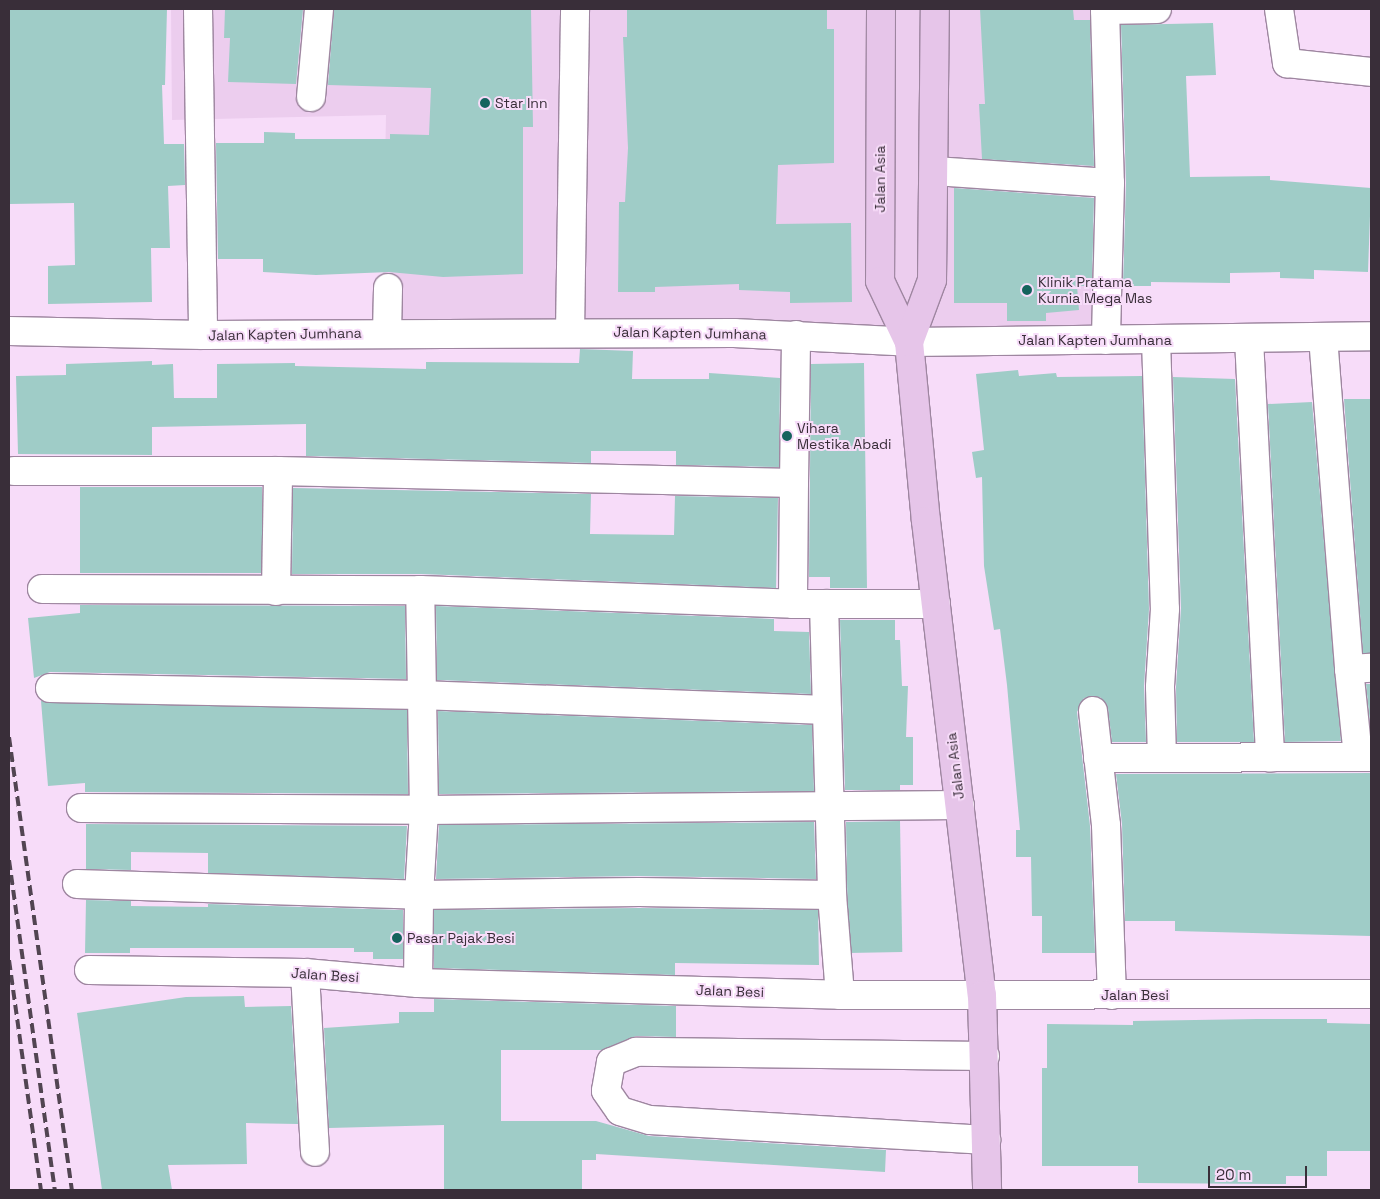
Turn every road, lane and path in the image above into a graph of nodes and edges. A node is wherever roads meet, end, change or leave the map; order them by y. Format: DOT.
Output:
graph roads {
  1 [pos="198,9"];
  2 [pos="319,9"];
  3 [pos="574,9"];
  4 [pos="881,9"];
  5 [pos="935,9"];
  6 [pos="1105,9"];
  7 [pos="1157,9"];
  8 [pos="1279,9"];
  9 [pos="1371,72"];
  10 [pos="311,97"];
  11 [pos="934,171"];
  12 [pos="1110,183"];
  13 [pos="388,288"];
  14 [pos="9,331"];
  15 [pos="570,332"];
  16 [pos="387,333"];
  17 [pos="203,335"];
  18 [pos="796,335"];
  19 [pos="1371,336"];
  20 [pos="1322,337"];
  21 [pos="1249,339"];
  22 [pos="1106,340"];
  23 [pos="1156,340"];
  24 [pos="908,342"];
  25 [pos="14,471"];
  26 [pos="278,471"];
  27 [pos="794,483"];
  28 [pos="42,589"];
  29 [pos="276,590"];
  30 [pos="420,590"];
  31 [pos="793,604"];
  32 [pos="824,604"];
  33 [pos="936,604"];
  34 [pos="1360,668"];
  35 [pos="50,688"];
  36 [pos="420,695"];
  37 [pos="827,710"];
  38 [pos="1093,711"];
  39 [pos="1162,757"];
  40 [pos="1270,757"];
  41 [pos="1365,757"];
  42 [pos="1098,758"];
  43 [pos="960,805"];
  44 [pos="829,807"];
  45 [pos="81,808"];
  46 [pos="424,810"];
  47 [pos="77,884"];
  48 [pos="419,895"];
  49 [pos="832,896"];
  50 [pos="89,970"];
  51 [pos="305,973"];
  52 [pos="418,982"];
  53 [pos="982,994"];
  54 [pos="1371,994"];
  55 [pos="840,995"];
  56 [pos="1112,995"];
  57 [pos="984,1056"];
  58 [pos="986,1140"];
  59 [pos="315,1152"];
  60 [pos="987,1190"];
  1 -- 17 [label="street"];
  2 -- 10 [label="street"];
  3 -- 15 [label="street"];
  4 -- 24 [label="main road, Jalan Asia"];
  5 -- 11 [label="main road, Jalan Asia"];
  6 -- 7 [label="street"];
  6 -- 12 [label="street"];
  8 -- 9 [label="street"];
  11 -- 12 [label="street"];
  11 -- 24 [label="main road, Jalan Asia"];
  12 -- 22 [label="street"];
  13 -- 16 [label="street"];
  14 -- 17 [label="street, Jalan Kapten Jumhana"];
  15 -- 16 [label="street, Jalan Kapten Jumhana"];
  15 -- 18 [label="street, Jalan Kapten Jumhana"];
  16 -- 17 [label="street, Jalan Kapten Jumhana"];
  18 -- 24 [label="street, Jalan Kapten Jumhana"];
  18 -- 27 [label="street"];
  19 -- 20 [label="street, Jalan Kapten Jumhana"];
  20 -- 21 [label="street, Jalan Kapten Jumhana"];
  20 -- 34 [label="street"];
  21 -- 23 [label="street, Jalan Kapten Jumhana"];
  21 -- 40 [label="street"];
  22 -- 23 [label="street, Jalan Kapten Jumhana"];
  22 -- 24 [label="street, Jalan Kapten Jumhana"];
  23 -- 39 [label="street"];
  24 -- 33 [label="main road, Jalan Asia"];
  25 -- 26 [label="street"];
  26 -- 27 [label="street"];
  26 -- 29 [label="street"];
  27 -- 31 [label="street"];
  28 -- 29 [label="street"];
  29 -- 30 [label="street"];
  30 -- 31 [label="street"];
  30 -- 36 [label="street"];
  31 -- 32 [label="street"];
  32 -- 33 [label="street"];
  32 -- 37 [label="street"];
  33 -- 43 [label="main road, Jalan Asia"];
  34 -- 41 [label="street"];
  35 -- 36 [label="street"];
  36 -- 37 [label="street"];
  36 -- 46 [label="street"];
  37 -- 44 [label="street"];
  38 -- 42 [label="street"];
  39 -- 40 [label="street"];
  39 -- 42 [label="street"];
  40 -- 41 [label="street"];
  42 -- 56 [label="street"];
  43 -- 44 [label="street"];
  43 -- 53 [label="main road, Jalan Asia"];
  44 -- 46 [label="street"];
  44 -- 49 [label="street"];
  45 -- 46 [label="street"];
  46 -- 48 [label="street"];
  47 -- 48 [label="street"];
  48 -- 49 [label="street"];
  48 -- 52 [label="street"];
  49 -- 55 [label="street"];
  50 -- 51 [label="street, Jalan Besi"];
  51 -- 52 [label="street, Jalan Besi"];
  51 -- 59 [label="street"];
  52 -- 55 [label="street, Jalan Besi"];
  53 -- 55 [label="street, Jalan Besi"];
  53 -- 56 [label="street, Jalan Besi"];
  53 -- 57 [label="main road, Jalan Asia"];
  54 -- 56 [label="street, Jalan Besi"];
  57 -- 58 [label="main road, Jalan Asia"];
  57 -- 58 [label="street"];
  58 -- 60 [label="main road, Jalan Asia"];
}
